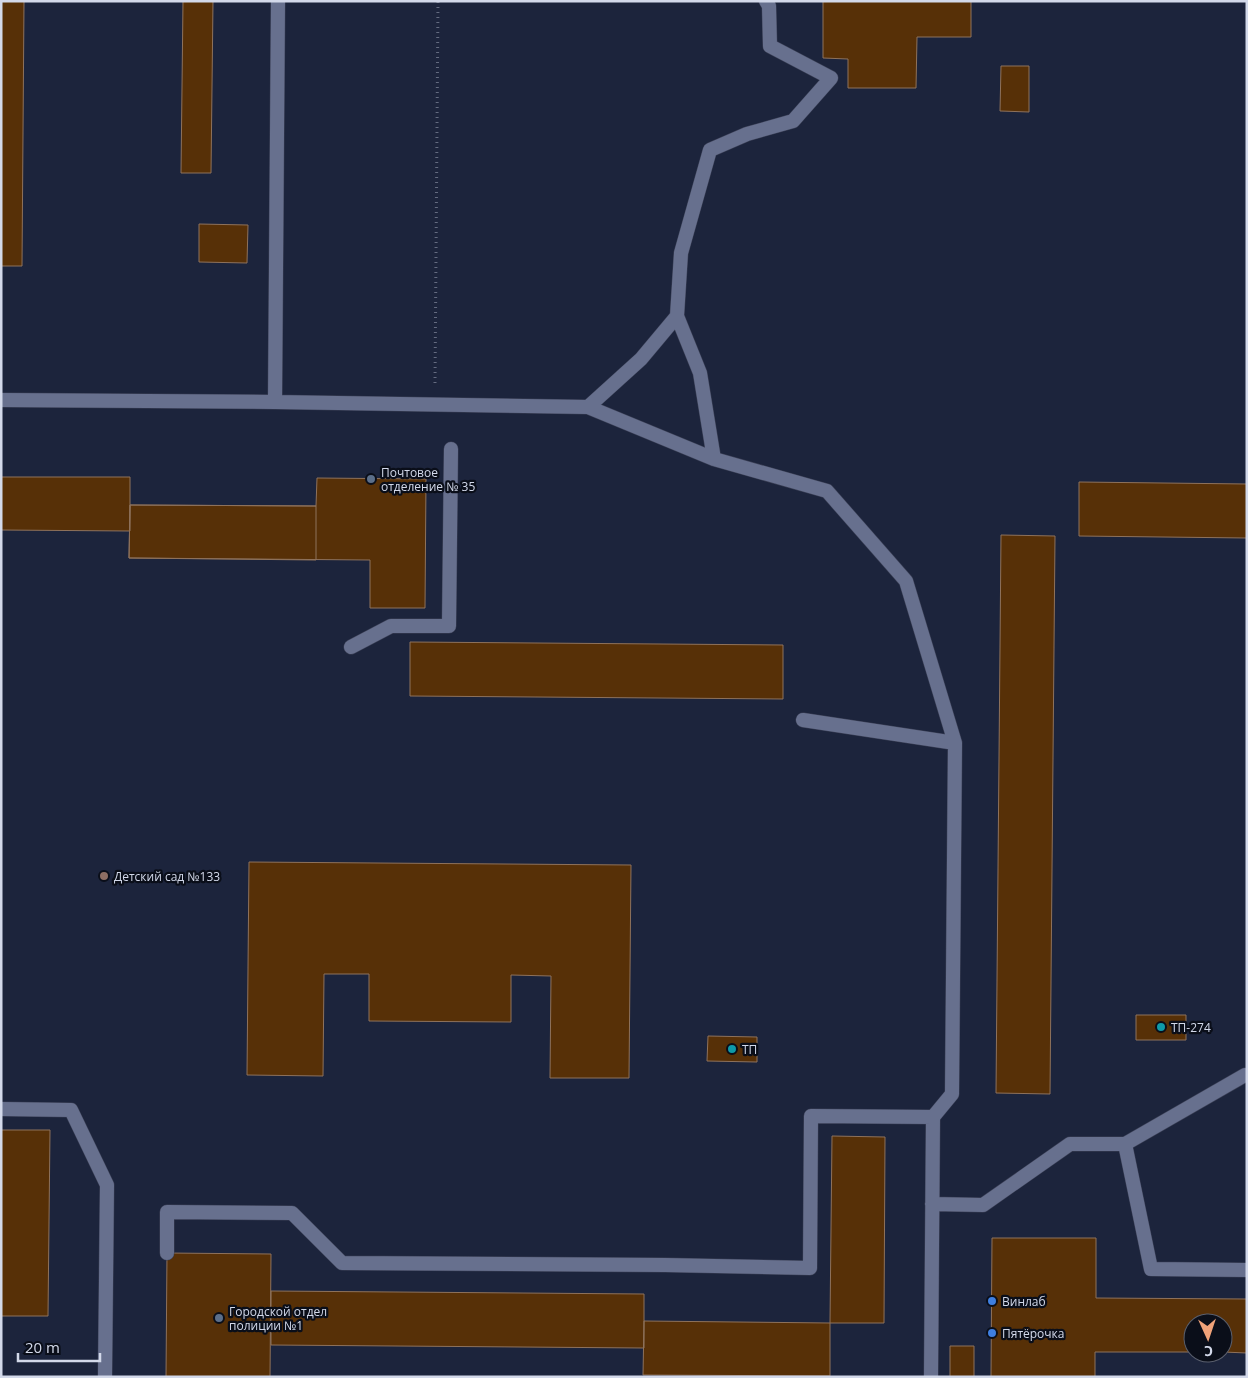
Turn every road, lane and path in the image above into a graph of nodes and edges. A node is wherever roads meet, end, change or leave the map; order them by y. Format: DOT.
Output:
graph roads {
  1 [pos="278,1"];
  2 [pos="438,1"];
  3 [pos="766,1"];
  4 [pos="677,316"];
  5 [pos="1,400"];
  6 [pos="275,402"];
  7 [pos="434,405"];
  8 [pos="588,407"];
  9 [pos="451,449"];
  10 [pos="714,459"];
  11 [pos="352,647"];
  12 [pos="803,720"];
  13 [pos="955,743"];
  14 [pos="1244,1075"];
  15 [pos="1,1109"];
  16 [pos="933,1117"];
  17 [pos="1126,1144"];
  18 [pos="932,1204"];
  19 [pos="167,1253"];
  20 [pos="1247,1270"];
  21 [pos="105,1377"];
  22 [pos="931,1377"];
  1 -- 6 [label="lane"];
  2 -- 7 [label="path"];
  3 -- 4 [label="lane"];
  4 -- 8 [label="lane"];
  4 -- 10 [label="lane"];
  5 -- 6 [label="lane"];
  6 -- 7 [label="lane"];
  7 -- 8 [label="lane"];
  8 -- 10 [label="lane"];
  9 -- 11 [label="lane"];
  10 -- 13 [label="lane"];
  12 -- 13 [label="lane"];
  13 -- 16 [label="lane"];
  14 -- 17 [label="lane"];
  15 -- 21 [label="lane"];
  16 -- 18 [label="lane"];
  16 -- 19 [label="lane"];
  17 -- 18 [label="lane"];
  17 -- 20 [label="lane"];
  18 -- 22 [label="lane"];
}
